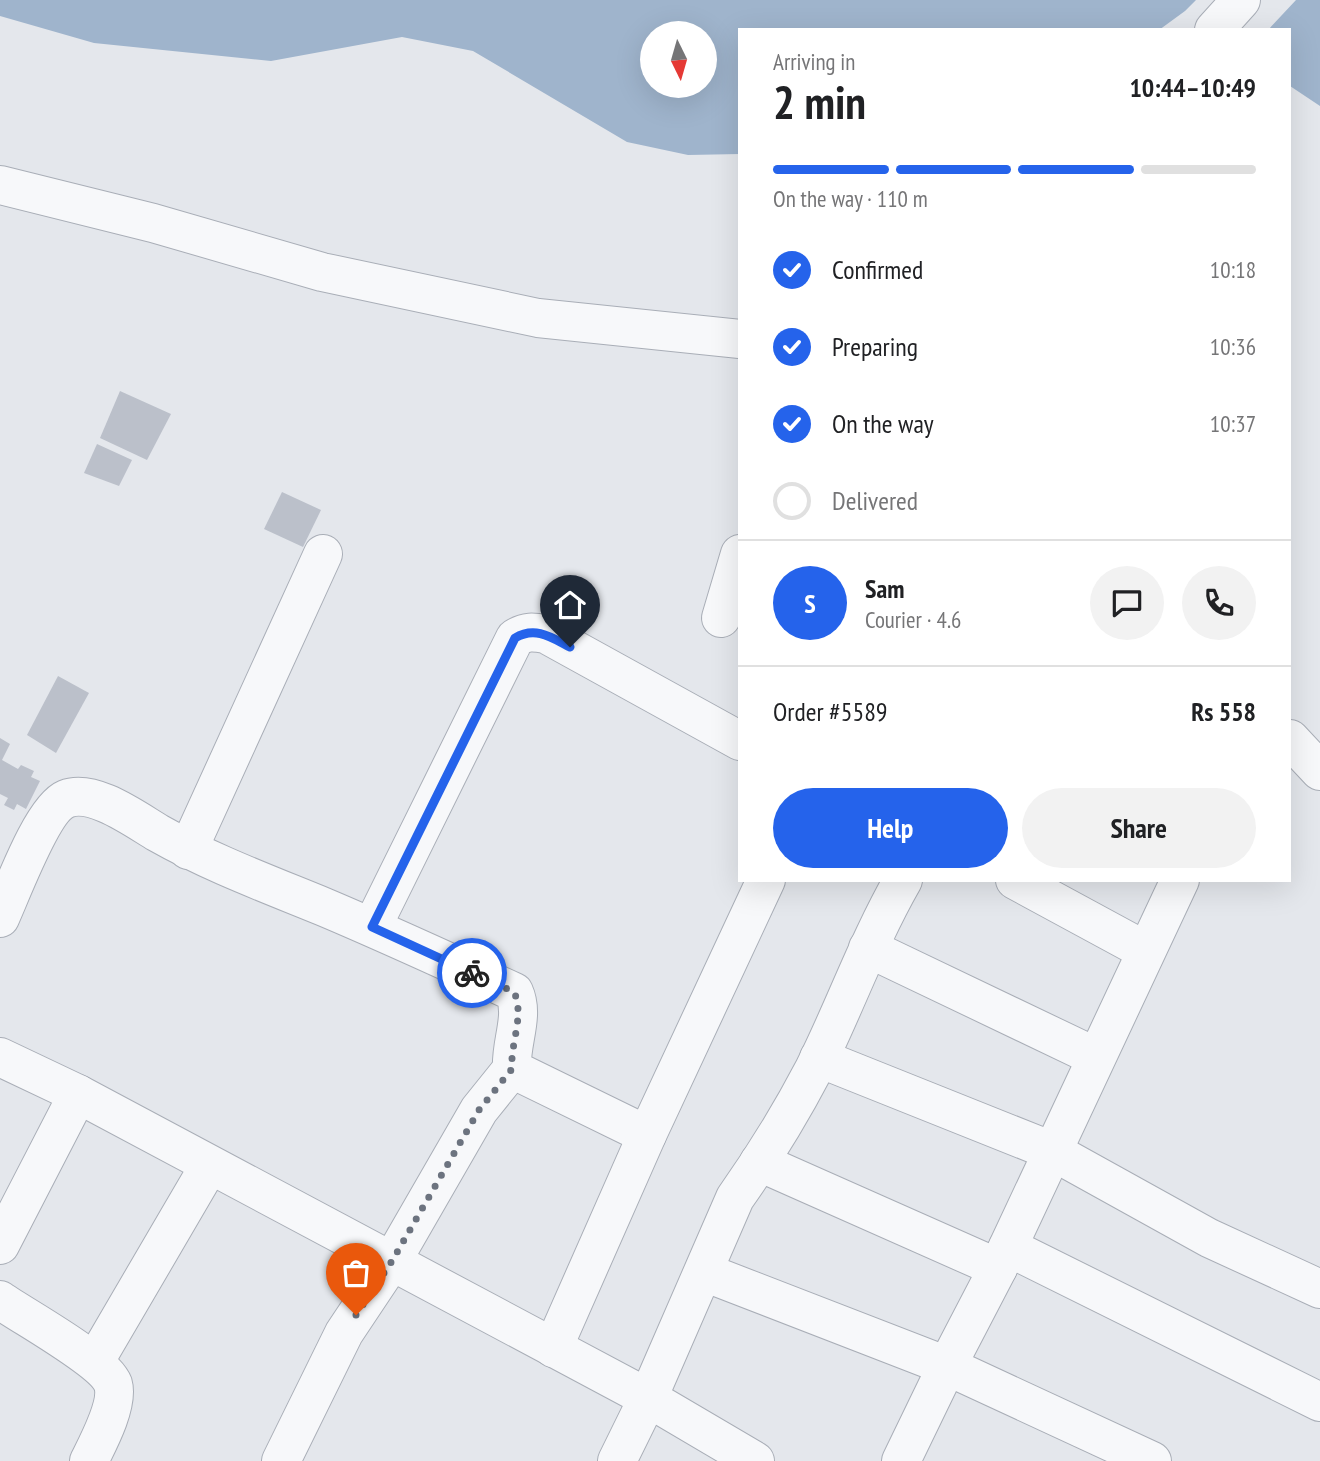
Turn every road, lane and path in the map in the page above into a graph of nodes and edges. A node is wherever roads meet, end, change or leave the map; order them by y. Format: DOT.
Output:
graph roads {
  1 [pos="1241,0"];
  2 [pos="1216,28"];
  3 [pos="0,185"];
  4 [pos="738,339"];
  5 [pos="323,554"];
  6 [pos="738,561"];
  7 [pos="721,618"];
  8 [pos="738,740"];
  9 [pos="1291,741"];
  10 [pos="1320,771"];
  11 [pos="188,850"];
  12 [pos="765,882"];
  13 [pos="902,882"];
  14 [pos="1019,882"];
  15 [pos="1179,882"];
  16 [pos="0,918"];
  17 [pos="372,927"];
  18 [pos="868,948"];
  19 [pos="1146,951"];
  20 [pos="0,1057"];
  21 [pos="1096,1057"];
  22 [pos="819,1058"];
  23 [pos="512,1069"];
  24 [pos="78,1094"];
  25 [pos="647,1135"];
  26 [pos="1052,1151"];
  27 [pos="759,1163"];
  28 [pos="209,1166"];
  29 [pos="0,1245"];
  30 [pos="1003,1257"];
  31 [pos="392,1261"];
  32 [pos="704,1272"];
  33 [pos="1320,1289"];
  34 [pos="0,1300"];
  35 [pos="553,1348"];
  36 [pos="95,1361"];
  37 [pos="947,1366"];
  38 [pos="649,1398"];
  39 [pos="1320,1402"];
  40 [pos="89,1461"];
  41 [pos="281,1461"];
  42 [pos="617,1461"];
  43 [pos="755,1461"];
  44 [pos="901,1461"];
  45 [pos="1152,1461"];
  1 -- 2 [label="street"];
  3 -- 4 [label="street"];
  5 -- 11 [label="street"];
  6 -- 7 [label="street"];
  8 -- 17 [label="street"];
  9 -- 10 [label="street"];
  11 -- 16 [label="street"];
  11 -- 17 [label="street"];
  12 -- 25 [label="street"];
  13 -- 18 [label="street"];
  14 -- 19 [label="street"];
  15 -- 19 [label="street"];
  17 -- 23 [label="street"];
  18 -- 21 [label="street"];
  18 -- 22 [label="street"];
  19 -- 21 [label="street"];
  20 -- 24 [label="street"];
  21 -- 26 [label="street"];
  22 -- 26 [label="street"];
  22 -- 27 [label="street"];
  23 -- 25 [label="street"];
  23 -- 31 [label="street"];
  24 -- 28 [label="street"];
  24 -- 29 [label="street"];
  25 -- 35 [label="street"];
  26 -- 30 [label="street"];
  26 -- 33 [label="street"];
  27 -- 30 [label="street"];
  27 -- 32 [label="street"];
  28 -- 31 [label="street"];
  28 -- 36 [label="street"];
  30 -- 37 [label="street"];
  30 -- 39 [label="street"];
  31 -- 35 [label="street"];
  31 -- 41 [label="street"];
  32 -- 37 [label="street"];
  32 -- 38 [label="street"];
  34 -- 36 [label="street"];
  35 -- 38 [label="street"];
  36 -- 40 [label="street"];
  37 -- 44 [label="street"];
  37 -- 45 [label="street"];
  38 -- 42 [label="street"];
  38 -- 43 [label="street"];
}
